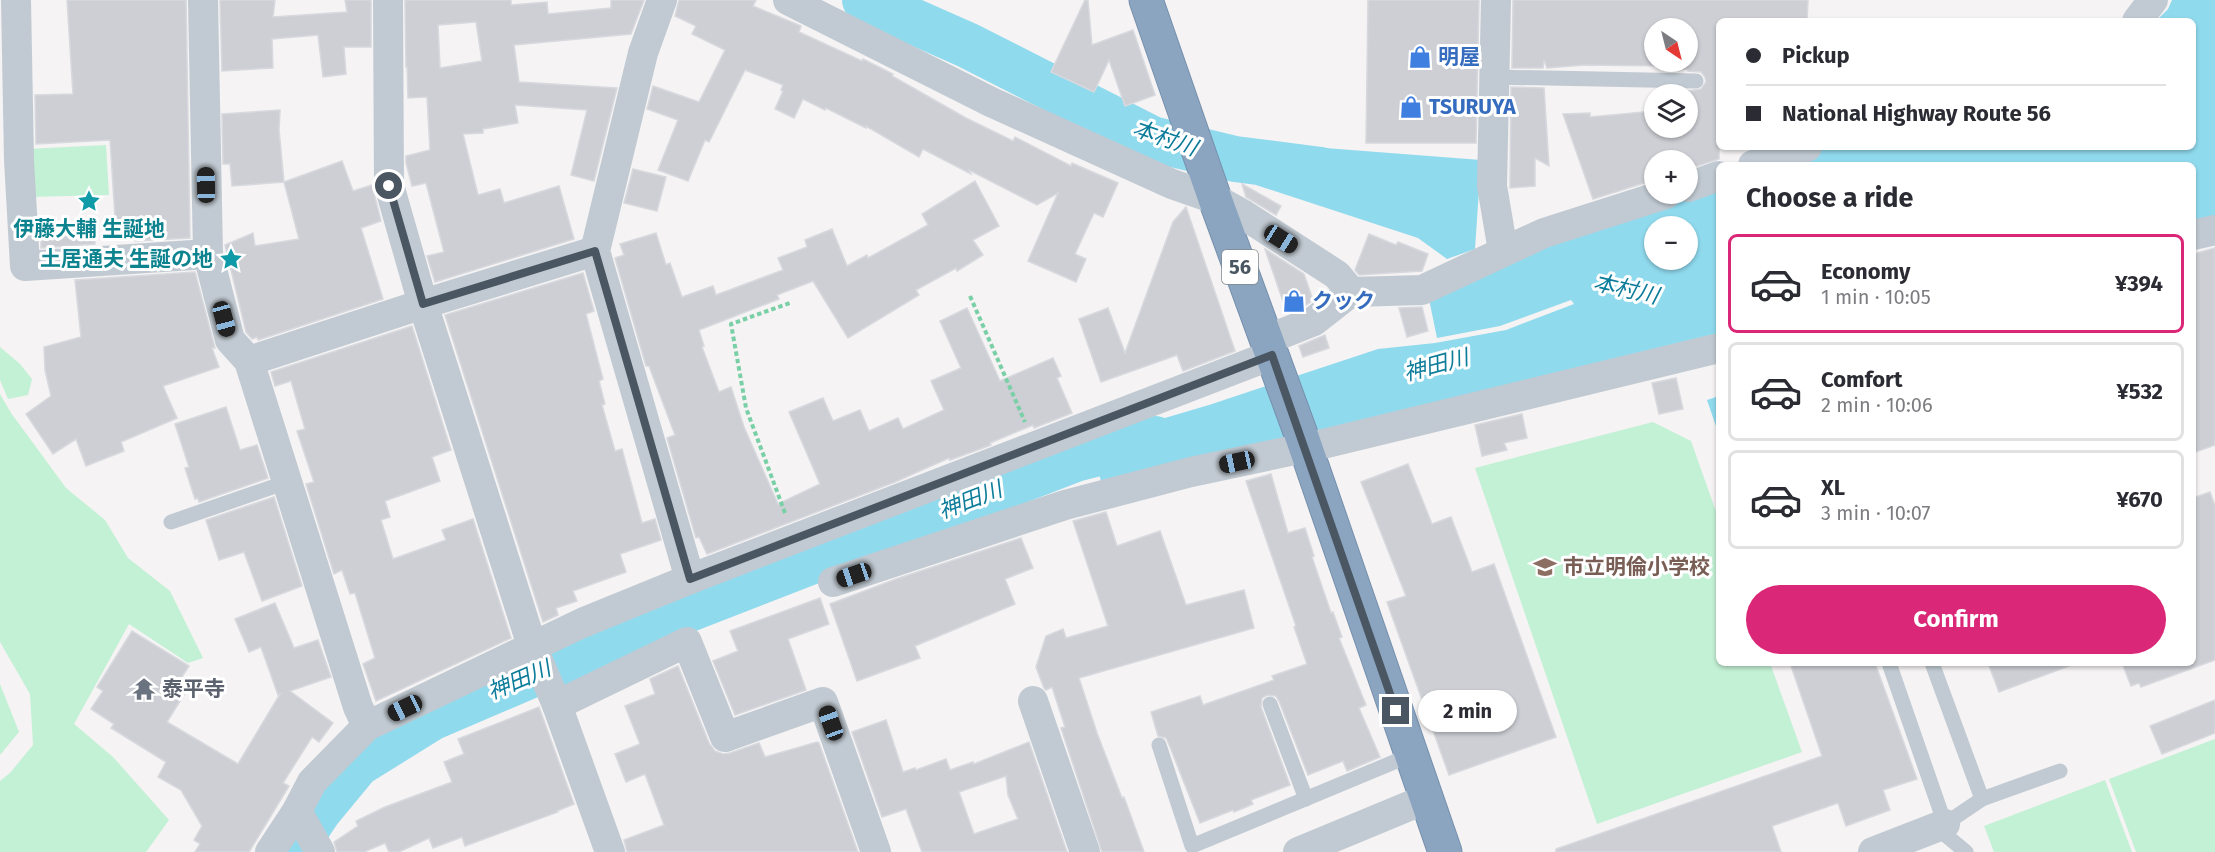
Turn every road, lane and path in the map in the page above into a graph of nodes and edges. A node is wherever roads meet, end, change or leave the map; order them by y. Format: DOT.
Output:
graph roads {
  1 [pos="16,0"];
  2 [pos="203,0"];
  3 [pos="388,0"];
  4 [pos="662,0"];
  5 [pos="1146,0"];
  6 [pos="1496,0"];
  7 [pos="2153,0"];
  8 [pos="798,3"];
  9 [pos="2139,18"];
  10 [pos="1494,77"];
  11 [pos="1696,81"];
  12 [pos="1798,150"];
  13 [pos="1762,162"];
  14 [pos="1716,177"];
  15 [pos="1698,183"];
  16 [pos="1212,189"];
  17 [pos="1644,201"];
  18 [pos="2215,230"];
  19 [pos="2196,234"];
  20 [pos="595,251"];
  21 [pos="1503,251"];
  22 [pos="208,254"];
  23 [pos="1351,292"];
  24 [pos="970,296"];
  25 [pos="790,303"];
  26 [pos="423,304"];
  27 [pos="1716,349"];
  28 [pos="1271,353"];
  29 [pos="249,361"];
  30 [pos="1303,442"];
  31 [pos="1035,445"];
  32 [pos="287,482"];
  33 [pos="171,522"];
  34 [pos="795,538"];
  35 [pos="690,579"];
  36 [pos="833,582"];
  37 [pos="534,651"];
  38 [pos="1890,666"];
  39 [pos="1933,666"];
  40 [pos="554,697"];
  41 [pos="1033,701"];
  42 [pos="1270,704"];
  43 [pos="367,726"];
  44 [pos="1159,745"];
  45 [pos="1411,755"];
  46 [pos="2060,771"];
  47 [pos="1426,799"];
  48 [pos="1982,799"];
  49 [pos="1306,800"];
  50 [pos="1941,825"];
  51 [pos="308,829"];
  52 [pos="270,852"];
  53 [pos="610,852"];
  54 [pos="876,852"];
  55 [pos="1085,852"];
  56 [pos="1298,852"];
  57 [pos="1445,852"];
  58 [pos="1873,852"];
  59 [pos="1966,852"];
  1 -- 22 [label="street"];
  2 -- 22 [label="street"];
  3 -- 26 [label="street"];
  4 -- 20 [label="street"];
  5 -- 16 [label="highway, 56"];
  6 -- 10 [label="street"];
  7 -- 9 [label="street"];
  8 -- 16 [label="street"];
  10 -- 11 [label="lane"];
  10 -- 21 [label="street"];
  12 -- 13 [label="street"];
  14 -- 15 [label="street"];
  16 -- 23 [label="street"];
  16 -- 28 [label="highway, 56"];
  17 -- 21 [label="street"];
  18 -- 19 [label="street"];
  20 -- 26 [label="street"];
  20 -- 35 [label="street"];
  21 -- 23 [label="street"];
  22 -- 29 [label="street"];
  23 -- 28 [label="street"];
  24 -- 31 [label="path"];
  25 -- 34 [label="path"];
  26 -- 29 [label="street"];
  26 -- 37 [label="street"];
  27 -- 30 [label="street"];
  28 -- 30 [label="highway, 56"];
  28 -- 31 [label="street"];
  29 -- 32 [label="street"];
  30 -- 36 [label="street"];
  30 -- 45 [label="highway, 56"];
  31 -- 34 [label="street"];
  32 -- 33 [label="lane"];
  32 -- 43 [label="street"];
  34 -- 35 [label="street"];
  35 -- 37 [label="street"];
  37 -- 40 [label="street"];
  37 -- 43 [label="street"];
  38 -- 50 [label="lane"];
  39 -- 48 [label="lane"];
  40 -- 53 [label="street"];
  40 -- 54 [label="street"];
  41 -- 55 [label="street"];
  42 -- 49 [label="lane"];
  43 -- 51 [label="street"];
  44 -- 49 [label="lane"];
  45 -- 47 [label="highway, 56"];
  45 -- 49 [label="lane"];
  46 -- 48 [label="lane"];
  47 -- 56 [label="street"];
  47 -- 57 [label="highway, 56"];
  48 -- 50 [label="lane"];
  50 -- 58 [label="street"];
  50 -- 59 [label="lane"];
  51 -- 52 [label="street"];
}
